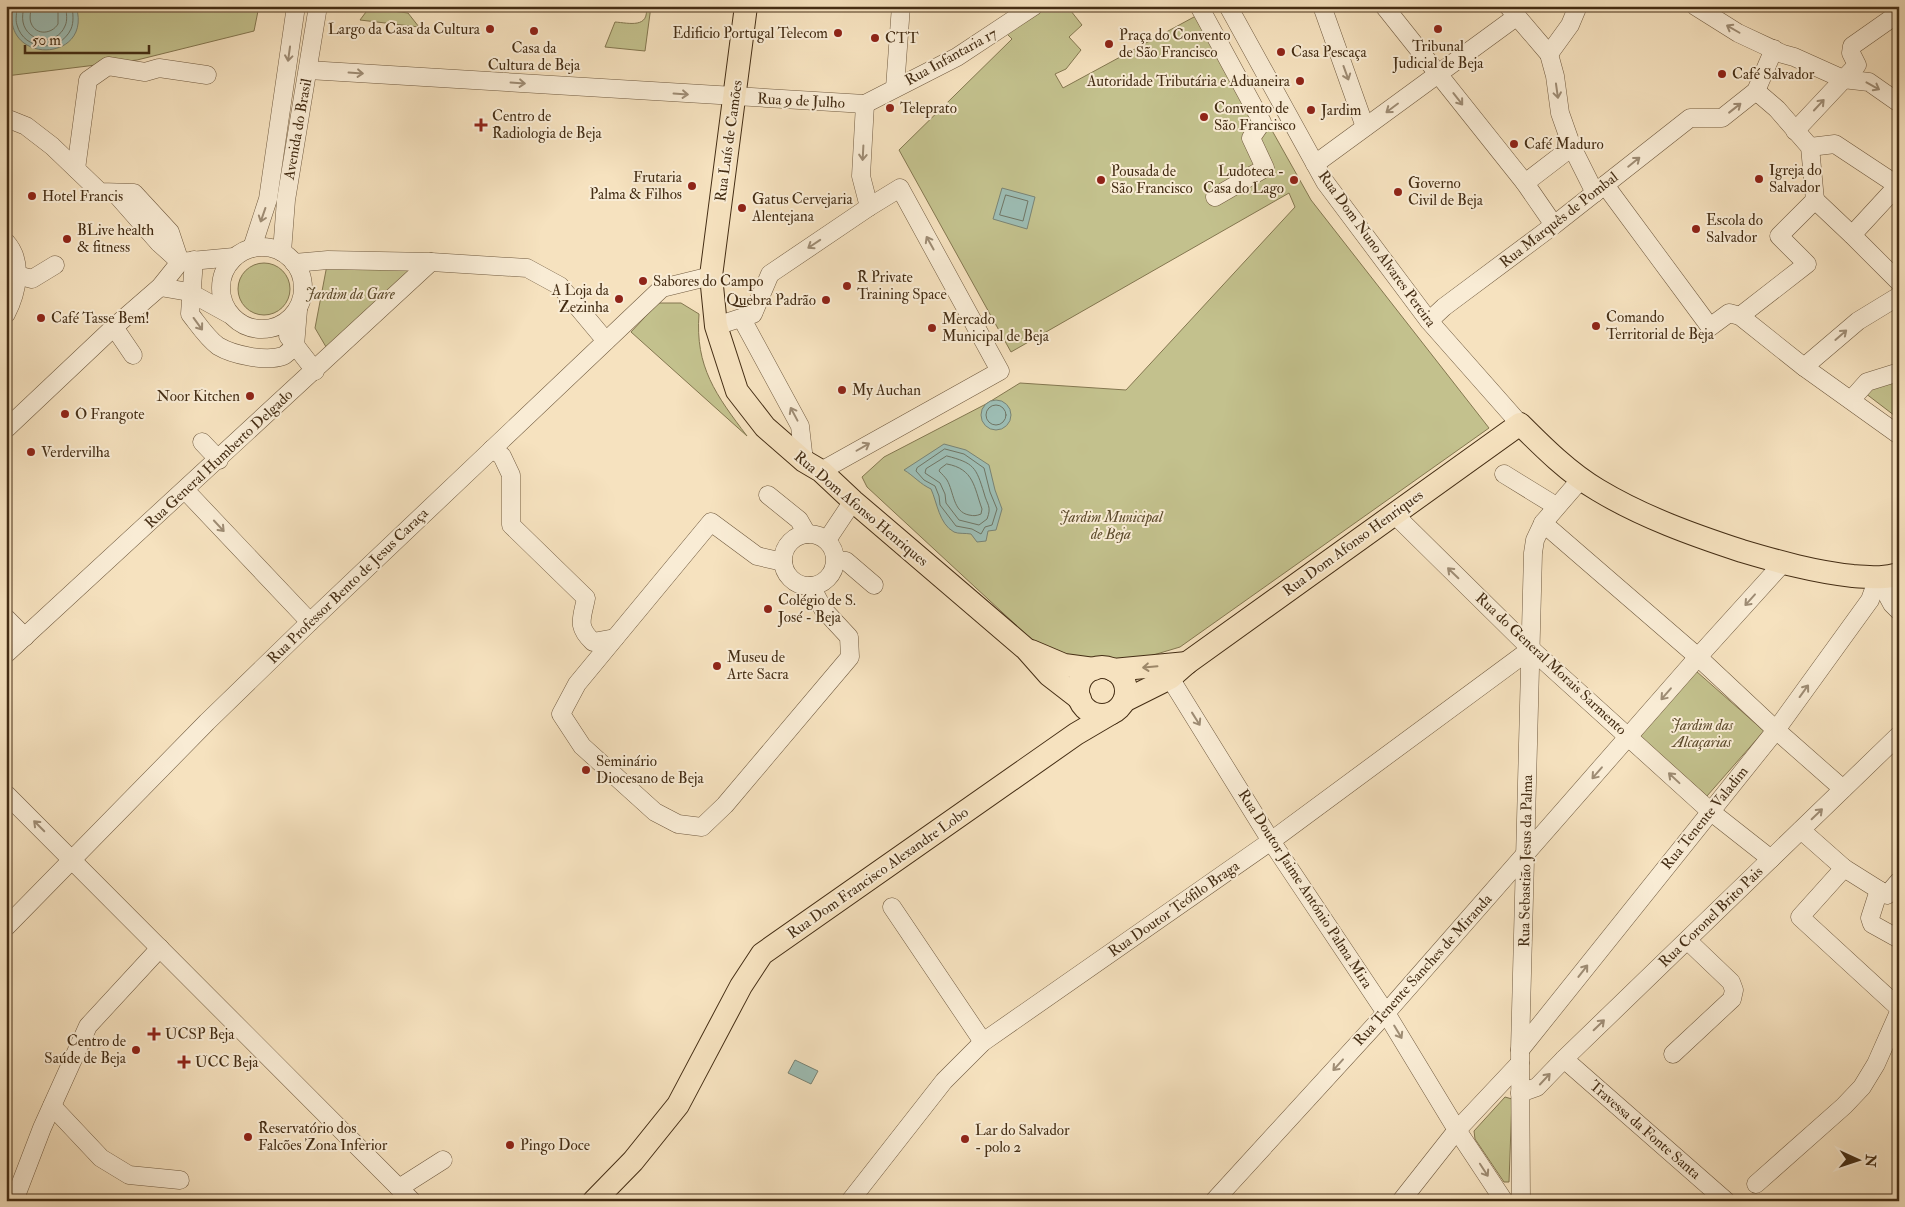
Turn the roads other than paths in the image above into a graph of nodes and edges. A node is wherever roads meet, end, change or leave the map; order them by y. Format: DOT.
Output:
graph roads {
  1 [pos="296,6"];
  2 [pos="318,6"];
  3 [pos="746,6"];
  4 [pos="901,6"];
  5 [pos="1034,6"];
  6 [pos="1199,6"];
  7 [pos="1228,6"];
  8 [pos="1384,6"];
  9 [pos="1578,6"];
  10 [pos="1696,6"];
  11 [pos="1325,8"];
  12 [pos="1512,12"];
  13 [pos="1899,13"];
  14 [pos="1774,49"];
  15 [pos="1549,54"];
  16 [pos="308,70"];
  17 [pos="1438,74"];
  18 [pos="206,75"];
  19 [pos="1843,79"];
  20 [pos="894,88"];
  21 [pos="1756,91"];
  22 [pos="736,97"];
  23 [pos="1899,103"];
  24 [pos="866,104"];
  25 [pos="6,118"];
  26 [pos="1365,127"];
  27 [pos="1795,131"];
  28 [pos="1572,147"];
  29 [pos="1810,147"];
  30 [pos="1315,164"];
  31 [pos="76,169"];
  32 [pos="1525,183"];
  33 [pos="1898,184"];
  34 [pos="1600,189"];
  35 [pos="1215,197"];
  36 [pos="1815,200"];
  37 [pos="869,207"];
  38 [pos="1554,225"];
  39 [pos="1852,235"];
  40 [pos="6,242"];
  41 [pos="252,248"];
  42 [pos="234,257"];
  43 [pos="288,257"];
  44 [pos="187,261"];
  45 [pos="432,262"];
  46 [pos="55,265"];
  47 [pos="17,274"];
  48 [pos="711,276"];
  49 [pos="1899,282"];
  50 [pos="160,286"];
  51 [pos="192,294"];
  52 [pos="1899,296"];
  53 [pos="298,310"];
  54 [pos="6,314"];
  55 [pos="229,314"];
  56 [pos="1735,314"];
  57 [pos="742,319"];
  58 [pos="1429,321"];
  59 [pos="280,326"];
  60 [pos="716,326"];
  61 [pos="114,327"];
  62 [pos="606,341"];
  63 [pos="295,346"];
  64 [pos="133,355"];
  65 [pos="1804,367"];
  66 [pos="315,371"];
  67 [pos="1899,372"];
  68 [pos="1851,400"];
  69 [pos="1520,424"];
  70 [pos="6,429"];
  71 [pos="1899,435"];
  72 [pos="202,442"];
  73 [pos="492,449"];
  74 [pos="219,460"];
  75 [pos="812,466"];
  76 [pos="1504,474"];
  77 [pos="1581,479"];
  78 [pos="186,491"];
  79 [pos="768,495"];
  80 [pos="853,502"];
  81 [pos="1556,506"];
  82 [pos="1394,514"];
  83 [pos="1543,523"];
  84 [pos="807,534"];
  85 [pos="827,540"];
  86 [pos="836,560"];
  87 [pos="783,562"];
  88 [pos="1783,564"];
  89 [pos="1892,574"];
  90 [pos="874,585"];
  91 [pos="811,586"];
  92 [pos="1899,611"];
  93 [pos="6,618"];
  94 [pos="310,622"];
  95 [pos="25,637"];
  96 [pos="615,638"];
  97 [pos="1026,649"];
  98 [pos="1531,649"];
  99 [pos="6,654"];
  100 [pos="1698,657"];
  101 [pos="1104,669"];
  102 [pos="1179,670"];
  103 [pos="1081,702"];
  104 [pos="1117,708"];
  105 [pos="1082,730"];
  106 [pos="1776,730"];
  107 [pos="1899,735"];
  108 [pos="1630,737"];
  109 [pos="1843,788"];
  110 [pos="6,794"];
  111 [pos="1710,811"];
  112 [pos="1801,830"];
  113 [pos="1272,841"];
  114 [pos="1526,854"];
  115 [pos="72,859"];
  116 [pos="1771,859"];
  117 [pos="1844,868"];
  118 [pos="1899,881"];
  119 [pos="1879,890"];
  120 [pos="892,907"];
  121 [pos="6,927"];
  122 [pos="1899,939"];
  123 [pos="1687,940"];
  124 [pos="160,948"];
  125 [pos="1899,1008"];
  126 [pos="1899,1012"];
  127 [pos="1386,1013"];
  128 [pos="983,1042"];
  129 [pos="1673,1054"];
  130 [pos="1520,1056"];
  131 [pos="1564,1058"];
  132 [pos="1520,1093"];
  133 [pos="52,1106"];
  134 [pos="1457,1130"];
  135 [pos="443,1160"];
  136 [pos="180,1180"];
  137 [pos="1756,1184"];
  138 [pos="399,1188"];
  139 [pos="14,1201"];
  140 [pos="412,1201"];
  141 [pos="594,1201"];
  142 [pos="850,1201"];
  143 [pos="1214,1201"];
  144 [pos="1401,1201"];
  145 [pos="1504,1201"];
  146 [pos="1520,1201"];
  147 [pos="1726,1201"];
  1 -- 41 [label="street, Avenida do Brasil, one-way"];
  2 -- 16 [label="street, Avenida do Brasil"];
  3 -- 22 [label="main road, Rua Luís de Camões"];
  4 -- 20 [label="street"];
  5 -- 20 [label="street, Rua Infantaria 17"];
  6 -- 35 [label="street"];
  7 -- 30 [label="street, Rua Dom Nuno Alvares Pereira"];
  8 -- 17 [label="street"];
  9 -- 15 [label="street"];
  14 -- 10 [label="street, one-way"];
  11 -- 26 [label="street, one-way"];
  12 -- 15 [label="street"];
  12 -- 17 [label="street"];
  13 -- 19 [label="street"];
  14 -- 19 [label="street"];
  14 -- 21 [label="street"];
  15 -- 28 [label="street, one-way"];
  16 -- 22 [label="street, Rua 9 de Julho, one-way"];
  16 -- 43 [label="street, Avenida do Brasil"];
  17 -- 26 [label="street, one-way"];
  17 -- 32 [label="street, one-way"];
  18 -- 31 [label="street"];
  19 -- 23 [label="street, one-way"];
  27 -- 19 [label="street, one-way"];
  20 -- 24 [label="street, Rua Infantaria 17"];
  21 -- 27 [label="street"];
  34 -- 21 [label="street, Rua Marquês de Pombal, one-way"];
  22 -- 24 [label="street, Rua 9 de Julho"];
  22 -- 48 [label="main road, Rua Luís de Camões"];
  24 -- 37 [label="street, one-way"];
  25 -- 31 [label="street"];
  26 -- 30 [label="street"];
  27 -- 29 [label="street"];
  28 -- 32 [label="street"];
  28 -- 34 [label="street"];
  29 -- 33 [label="street"];
  29 -- 36 [label="street"];
  30 -- 58 [label="street, Rua Dom Nuno Alvares Pereira"];
  31 -- 44 [label="street"];
  32 -- 38 [label="street"];
  33 -- 39 [label="street"];
  34 -- 38 [label="street, Rua Marquês de Pombal"];
  34 -- 56 [label="street"];
  36 -- 39 [label="street"];
  36 -- 56 [label="street"];
  37 -- 57 [label="street, one-way"];
  75 -- 37 [label="street, one-way"];
  38 -- 58 [label="street, Rua Marquês de Pombal"];
  39 -- 49 [label="street"];
  40 -- 47 [label="street"];
  41 -- 42 [label="street"];
  41 -- 43 [label="street"];
  42 -- 44 [label="street"];
  42 -- 55 [label="street"];
  43 -- 45 [label="street"];
  43 -- 53 [label="street"];
  44 -- 50 [label="street"];
  44 -- 51 [label="street"];
  45 -- 62 [label="street"];
  45 -- 66 [label="street, Rua General Humberto Delgado"];
  46 -- 47 [label="street"];
  47 -- 54 [label="street"];
  48 -- 60 [label="main road, Rua Dom Afonso Henriques"];
  48 -- 62 [label="street, Rua Professor Bento de Jesus Caraça"];
  50 -- 51 [label="street"];
  50 -- 61 [label="street"];
  51 -- 55 [label="street"];
  51 -- 63 [label="street, one-way"];
  65 -- 52 [label="street, one-way"];
  53 -- 59 [label="street"];
  53 -- 63 [label="street"];
  55 -- 59 [label="street"];
  56 -- 65 [label="street"];
  57 -- 60 [label="street"];
  75 -- 57 [label="street, one-way"];
  58 -- 69 [label="street, Rua Dom Nuno Alvares Pereira"];
  59 -- 63 [label="street"];
  60 -- 75 [label="main road, Rua Dom Afonso Henriques"];
  61 -- 64 [label="street"];
  61 -- 70 [label="street"];
  62 -- 73 [label="street, Rua Professor Bento de Jesus Caraça"];
  63 -- 66 [label="street"];
  65 -- 68 [label="street"];
  66 -- 74 [label="street, Rua General Humberto Delgado"];
  67 -- 68 [label="street"];
  68 -- 71 [label="street"];
  69 -- 77 [label="main road"];
  69 -- 82 [label="main road, Rua Dom Afonso Henriques"];
  72 -- 74 [label="street"];
  73 -- 94 [label="street, Rua Professor Bento de Jesus Caraça"];
  73 -- 96 [label="street"];
  74 -- 78 [label="street, Rua General Humberto Delgado"];
  75 -- 80 [label="main road, Rua Dom Afonso Henriques"];
  76 -- 81 [label="street"];
  77 -- 81 [label="street, Rua Sebastião Jesus da Palma"];
  77 -- 88 [label="main road"];
  78 -- 94 [label="street, one-way"];
  78 -- 95 [label="street, Rua General Humberto Delgado"];
  79 -- 84 [label="street"];
  80 -- 85 [label="street"];
  80 -- 97 [label="main road, Rua Dom Afonso Henriques"];
  81 -- 83 [label="street, Rua Sebastião Jesus da Palma"];
  98 -- 82 [label="street, Rua do General Morais Sarmento, one-way"];
  82 -- 102 [label="main road, Rua Dom Afonso Henriques"];
  83 -- 98 [label="street, Rua Sebastião Jesus da Palma"];
  83 -- 100 [label="street"];
  84 -- 85 [label="street"];
  84 -- 87 [label="street"];
  85 -- 86 [label="street"];
  86 -- 90 [label="street"];
  86 -- 91 [label="street"];
  87 -- 91 [label="street"];
  87 -- 96 [label="street"];
  88 -- 89 [label="main road"];
  88 -- 100 [label="street, one-way"];
  89 -- 92 [label="street"];
  106 -- 89 [label="street, Rua Tenente Valadim, one-way"];
  91 -- 96 [label="street"];
  93 -- 95 [label="street"];
  94 -- 115 [label="street, Rua Professor Bento de Jesus Caraça"];
  95 -- 99 [label="street, Rua General Humberto Delgado"];
  97 -- 101 [label="main road"];
  97 -- 103 [label="main road, Rua Dom Afonso Henriques"];
  98 -- 108 [label="street, Rua do General Morais Sarmento"];
  98 -- 113 [label="street, Rua Doutor Teófilo Braga"];
  98 -- 114 [label="street, Rua Sebastião Jesus da Palma"];
  100 -- 106 [label="street"];
  100 -- 108 [label="street, Rua Tenente Sanches de Miranda, one-way"];
  102 -- 101 [label="main road, one-way"];
  101 -- 103 [label="main road"];
  101 -- 104 [label="main road"];
  102 -- 104 [label="main road, Rua Dom Afonso Henriques"];
  102 -- 113 [label="street, Rua Doutor Jaime António Palma Mira, one-way"];
  103 -- 104 [label="main road"];
  103 -- 105 [label="main road"];
  104 -- 105 [label="main road, Rua Dom Francisco Alexandre Lobo"];
  105 -- 141 [label="main road, Rua Dom Francisco Alexandre Lobo"];
  106 -- 109 [label="street"];
  106 -- 111 [label="street, Rua Tenente Valadim"];
  107 -- 109 [label="street, Rua Coronel Brito Pais"];
  111 -- 108 [label="street, Rua do General Morais Sarmento, one-way"];
  108 -- 114 [label="street, Rua Tenente Sanches de Miranda, one-way"];
  112 -- 109 [label="street, Rua Coronel Brito Pais, one-way"];
  115 -- 110 [label="street, one-way"];
  111 -- 116 [label="street, Rua do General Morais Sarmento"];
  130 -- 111 [label="street, Rua Tenente Valadim, one-way"];
  112 -- 116 [label="street, Rua Coronel Brito Pais"];
  112 -- 117 [label="street"];
  113 -- 127 [label="street, Rua Doutor Jaime António Palma Mira"];
  113 -- 128 [label="street, Rua Doutor Teófilo Braga"];
  114 -- 127 [label="street, Rua Tenente Sanches de Miranda"];
  114 -- 130 [label="street, Rua Sebastião Jesus da Palma"];
  115 -- 121 [label="street, Rua Professor Bento de Jesus Caraça"];
  115 -- 124 [label="street"];
  116 -- 123 [label="street, Rua Coronel Brito Pais"];
  117 -- 119 [label="street"];
  117 -- 125 [label="street"];
  118 -- 119 [label="street"];
  119 -- 122 [label="street"];
  120 -- 128 [label="street"];
  123 -- 129 [label="street"];
  131 -- 123 [label="street, Rua Coronel Brito Pais, one-way"];
  124 -- 133 [label="street"];
  124 -- 138 [label="street"];
  126 -- 137 [label="street"];
  127 -- 134 [label="street, Rua Doutor Jaime António Palma Mira, one-way"];
  127 -- 143 [label="street, Rua Tenente Sanches de Miranda, one-way"];
  128 -- 142 [label="street, Rua Doutor Teófilo Braga"];
  130 -- 132 [label="street, Rua Sebastião Jesus da Palma"];
  130 -- 134 [label="street, Rua Tenente Valadim"];
  132 -- 131 [label="street, Rua Coronel Brito Pais, one-way"];
  131 -- 147 [label="street, Travessa da Fonte Santa"];
  132 -- 146 [label="street, Rua Sebastião Jesus da Palma"];
  133 -- 136 [label="street"];
  133 -- 139 [label="street"];
  134 -- 144 [label="street, Rua Tenente Valadim"];
  134 -- 145 [label="street, Rua Doutor Jaime António Palma Mira, one-way"];
  135 -- 138 [label="street"];
  138 -- 140 [label="street"];
}
